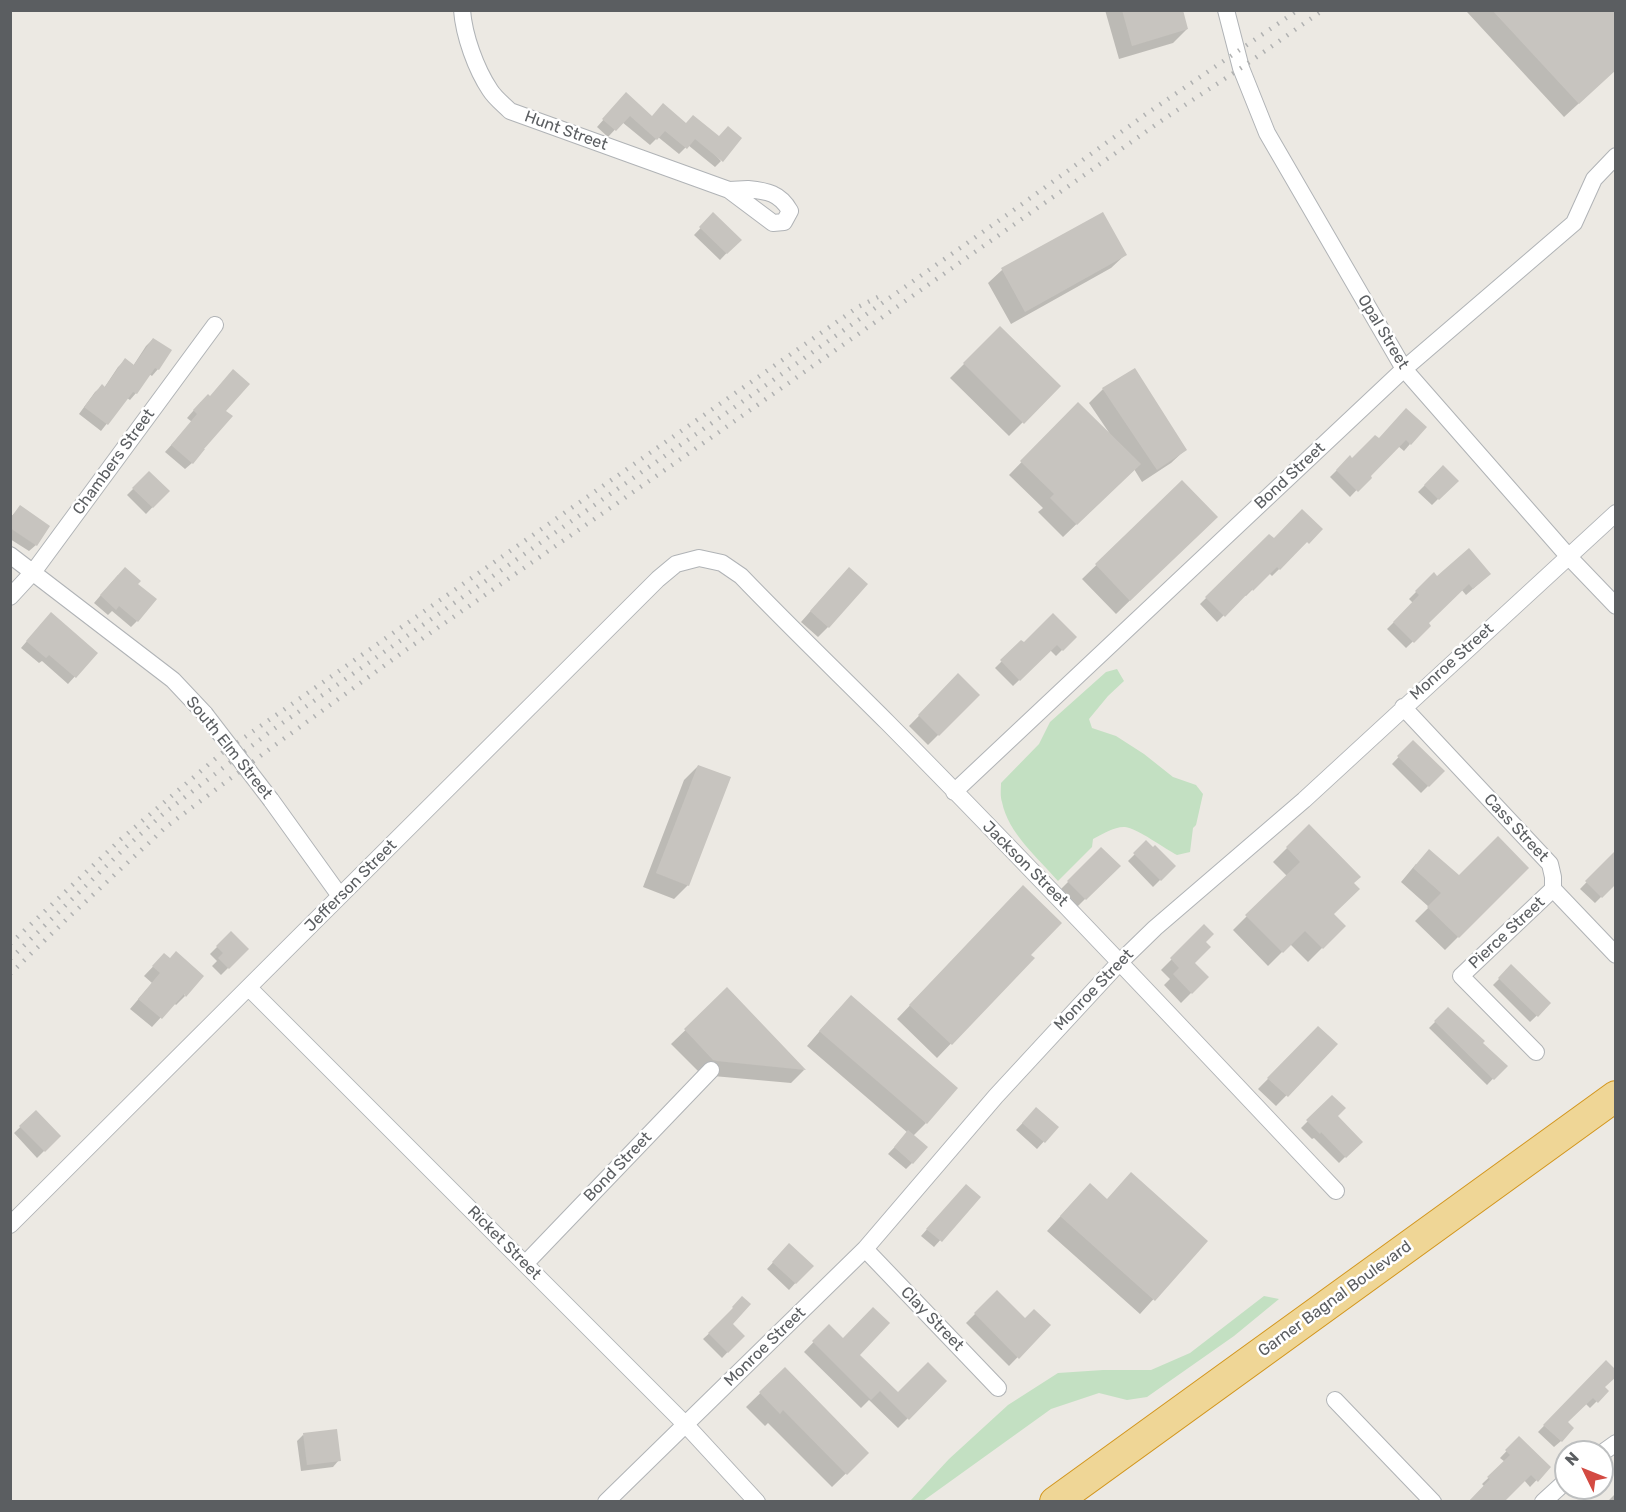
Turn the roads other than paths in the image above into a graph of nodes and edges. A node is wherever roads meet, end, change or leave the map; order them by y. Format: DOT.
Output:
graph roads {
  1 [pos="462,10"];
  2 [pos="1226,10"];
  3 [pos="1616,156"];
  4 [pos="729,190"];
  5 [pos="215,325"];
  6 [pos="1404,369"];
  7 [pos="1616,513"];
  8 [pos="10,555"];
  9 [pos="1568,556"];
  10 [pos="699,558"];
  11 [pos="34,572"];
  12 [pos="10,597"];
  13 [pos="1616,606"];
  14 [pos="1403,707"];
  15 [pos="954,792"];
  16 [pos="1553,889"];
  17 [pos="340,896"];
  18 [pos="1616,955"];
  19 [pos="1119,963"];
  20 [pos="249,988"];
  21 [pos="1536,1052"];
  22 [pos="711,1070"];
  23 [pos="1616,1096"];
  24 [pos="1336,1191"];
  25 [pos="10,1225"];
  26 [pos="866,1250"];
  27 [pos="525,1264"];
  28 [pos="998,1388"];
  29 [pos="1335,1400"];
  30 [pos="686,1425"];
  31 [pos="606,1502"];
  32 [pos="757,1502"];
  33 [pos="1054,1502"];
  34 [pos="1433,1502"];
  1 -- 4 [label="street, Hunt Street"];
  2 -- 6 [label="street, Opal Street"];
  3 -- 6 [label="street, Bond Street"];
  5 -- 11 [label="street, Chambers Street"];
  6 -- 9 [label="street, Opal Street"];
  6 -- 15 [label="street, Bond Street"];
  7 -- 9 [label="street, Monroe Street"];
  8 -- 11 [label="street, South Elm Street"];
  9 -- 13 [label="street, Opal Street"];
  9 -- 14 [label="street, Monroe Street"];
  10 -- 15 [label="street, Jackson Street"];
  10 -- 17 [label="street, Jefferson Street"];
  11 -- 12 [label="street, Chambers Street"];
  11 -- 17 [label="street, South Elm Street, bridge"];
  14 -- 16 [label="street, Cass Street"];
  14 -- 19 [label="street, Monroe Street"];
  15 -- 19 [label="street, Jackson Street"];
  16 -- 18 [label="street"];
  16 -- 21 [label="street, Pierce Street"];
  17 -- 20 [label="street, Jefferson Street"];
  19 -- 24 [label="street, Jackson Street"];
  19 -- 26 [label="street, Monroe Street"];
  20 -- 25 [label="street, Jefferson Street"];
  20 -- 27 [label="street, Ricket Street"];
  22 -- 27 [label="street, Bond Street"];
  23 -- 33 [label="highway, Garner Bagnal Boulevard"];
  26 -- 28 [label="street, Clay Street"];
  26 -- 30 [label="street, Monroe Street"];
  27 -- 30 [label="street, Ricket Street"];
  29 -- 34 [label="street"];
  30 -- 31 [label="street, Monroe Street"];
  30 -- 32 [label="street, Ricket Street"];
}
